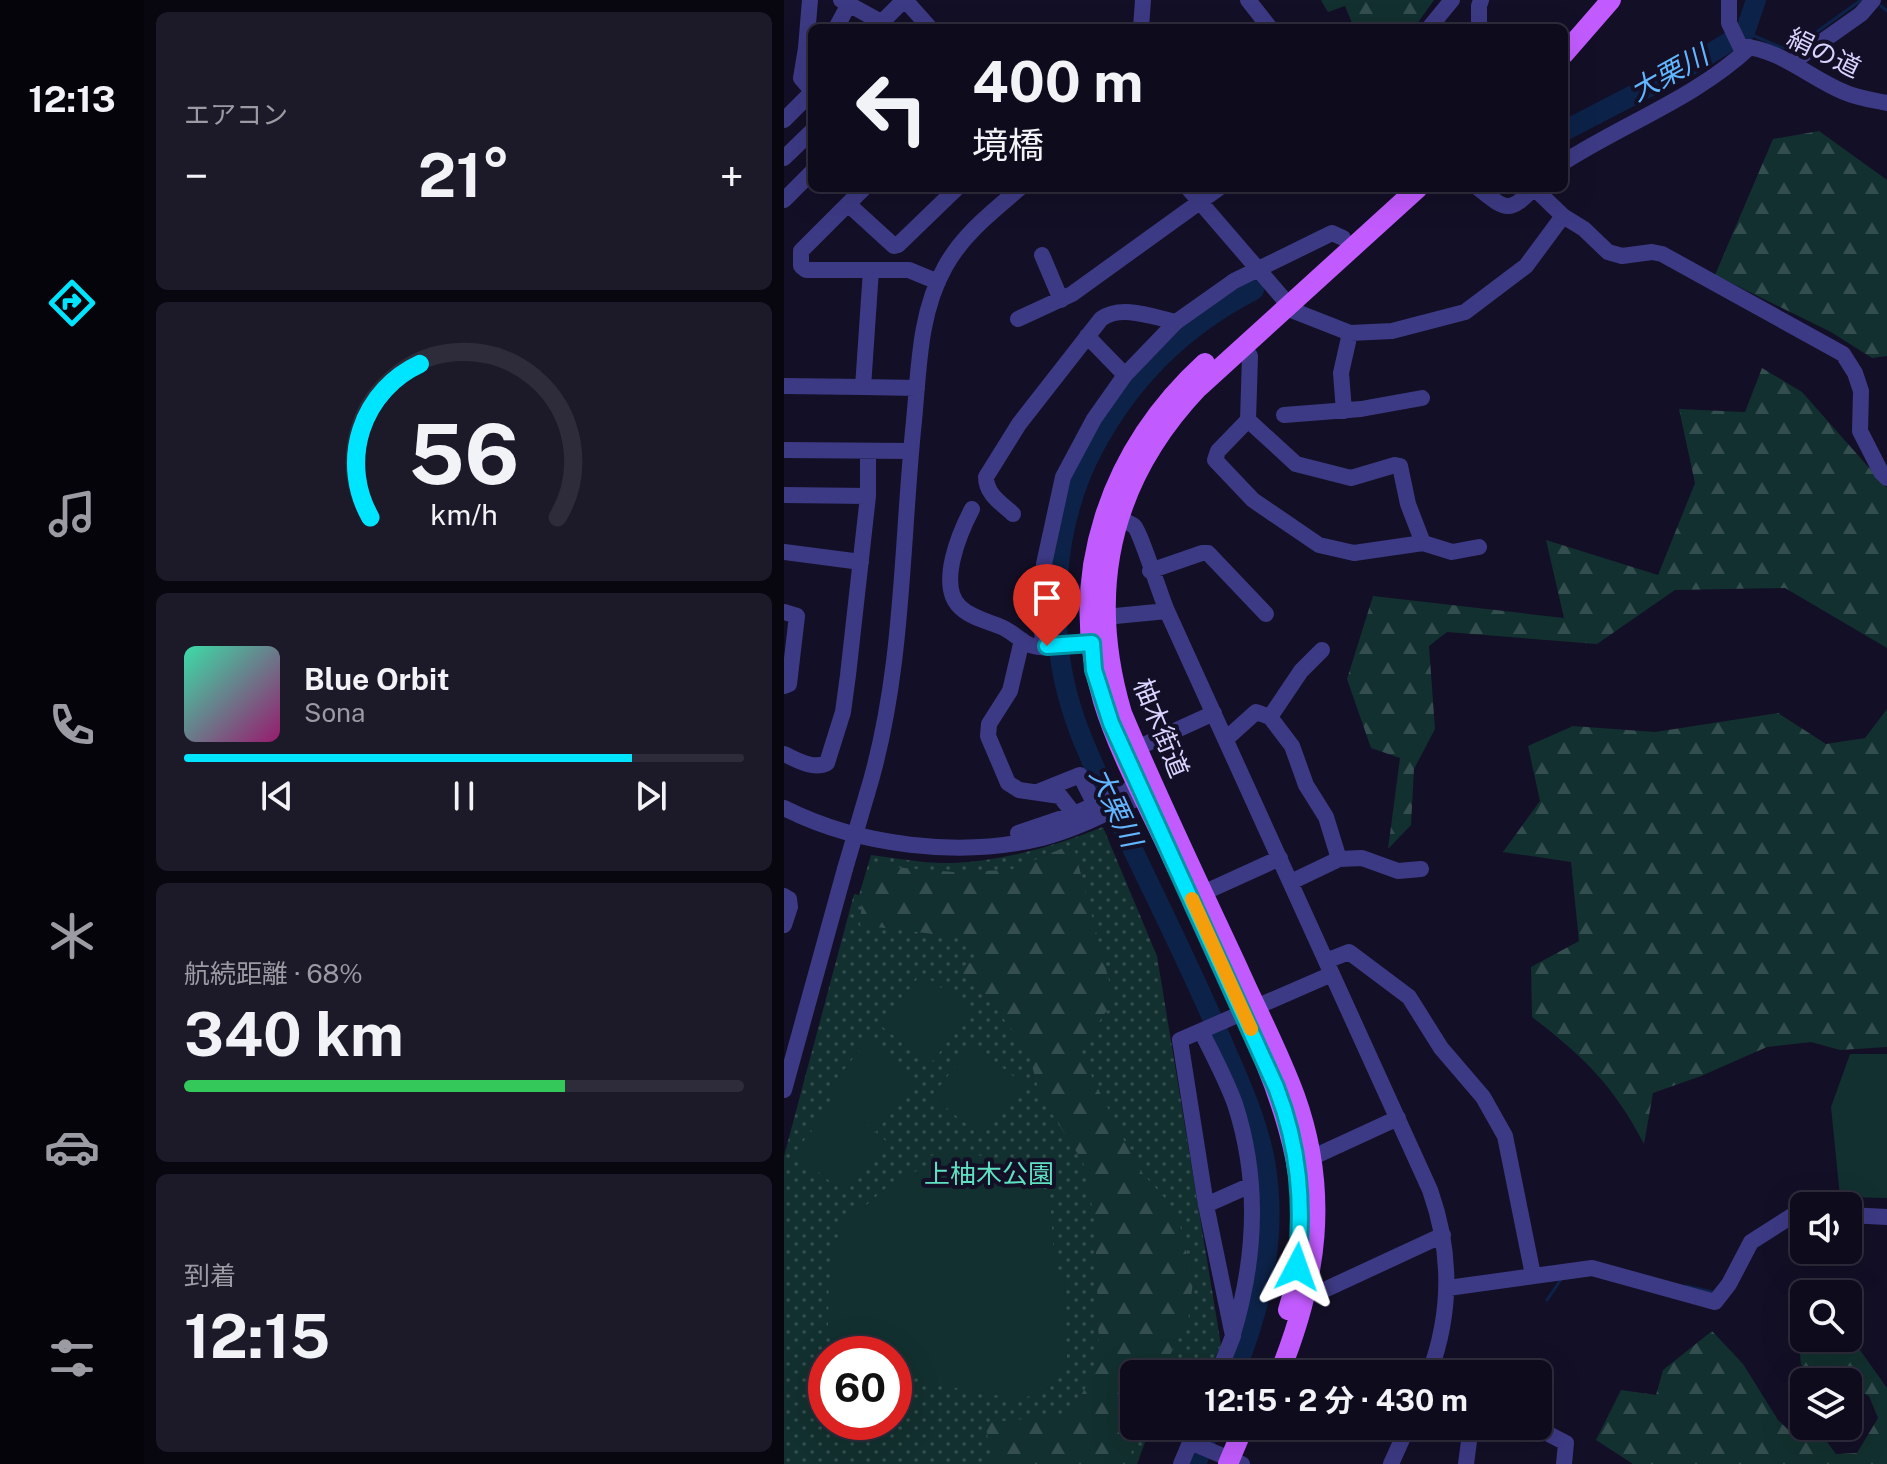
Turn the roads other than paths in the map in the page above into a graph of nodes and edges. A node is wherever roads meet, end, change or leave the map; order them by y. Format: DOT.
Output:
graph roads {
  1 [pos="810,0"];
  2 [pos="904,0"];
  3 [pos="1143,0"];
  4 [pos="1248,0"];
  5 [pos="1452,0"];
  6 [pos="1481,0"];
  7 [pos="1595,0"];
  8 [pos="1611,0"];
  9 [pos="1729,0"];
  10 [pos="1873,0"];
  11 [pos="845,2"];
  12 [pos="808,24"];
  13 [pos="808,24"];
  14 [pos="837,24"];
  15 [pos="878,24"];
  16 [pos="883,24"];
  17 [pos="926,24"];
  18 [pos="1141,24"];
  19 [pos="1267,24"];
  20 [pos="1432,24"];
  21 [pos="1479,24"];
  22 [pos="1568,31"];
  23 [pos="1745,47"];
  24 [pos="1568,49"];
  25 [pos="1793,62"];
  26 [pos="808,86"];
  27 [pos="808,95"];
  28 [pos="1887,103"];
  29 [pos="784,120"];
  30 [pos="808,135"];
  31 [pos="784,158"];
  32 [pos="1568,160"];
  33 [pos="808,176"];
  34 [pos="860,192"];
  35 [pos="953,192"];
  36 [pos="1016,192"];
  37 [pos="1191,192"];
  38 [pos="1213,192"];
  39 [pos="1395,192"];
  40 [pos="1413,192"];
  41 [pos="1483,192"];
  42 [pos="1530,192"];
  43 [pos="1538,192"];
  44 [pos="784,200"];
  45 [pos="1199,202"];
  46 [pos="848,204"];
  47 [pos="1563,216"];
  48 [pos="1343,238"];
  49 [pos="1042,255"];
  50 [pos="871,270"];
  51 [pos="1259,272"];
  52 [pos="938,282"];
  53 [pos="1281,296"];
  54 [pos="1061,300"];
  55 [pos="1018,319"];
  56 [pos="1176,322"];
  57 [pos="1350,333"];
  58 [pos="1087,336"];
  59 [pos="1243,347"];
  60 [pos="1125,375"];
  61 [pos="784,386"];
  62 [pos="863,387"];
  63 [pos="917,388"];
  64 [pos="1422,398"];
  65 [pos="1344,411"];
  66 [pos="1284,415"];
  67 [pos="1248,420"];
  68 [pos="784,450"];
  69 [pos="868,451"];
  70 [pos="911,451"];
  71 [pos="1887,478"];
  72 [pos="784,495"];
  73 [pos="868,496"];
  74 [pos="972,509"];
  75 [pos="1013,514"];
  76 [pos="1111,516"];
  77 [pos="1423,543"];
  78 [pos="1479,547"];
  79 [pos="784,552"];
  80 [pos="861,562"];
  81 [pos="1150,571"];
  82 [pos="1167,611"];
  83 [pos="784,612"];
  84 [pos="1266,614"];
  85 [pos="1105,617"];
  86 [pos="1022,640"];
  87 [pos="1082,643"];
  88 [pos="1045,646"];
  89 [pos="1322,650"];
  90 [pos="784,686"];
  91 [pos="1214,713"];
  92 [pos="1270,717"];
  93 [pos="1226,739"];
  94 [pos="1137,748"];
  95 [pos="784,754"];
  96 [pos="1040,791"];
  97 [pos="1137,792"];
  98 [pos="1100,807"];
  99 [pos="784,808"];
  100 [pos="1074,814"];
  101 [pos="970,845"];
  102 [pos="1280,858"];
  103 [pos="1339,859"];
  104 [pos="1421,869"];
  105 [pos="1291,882"];
  106 [pos="1203,893"];
  107 [pos="784,896"];
  108 [pos="784,925"];
  109 [pos="1329,967"];
  110 [pos="1242,1013"];
  111 [pos="1204,1031"];
  112 [pos="784,1090"];
  113 [pos="1398,1118"];
  114 [pos="1311,1158"];
  115 [pos="1251,1185"];
  116 [pos="1206,1205"];
  117 [pos="1862,1216"];
  118 [pos="1790,1217"];
  119 [pos="1887,1217"];
  120 [pos="1443,1235"];
  121 [pos="1533,1275"];
  122 [pos="1448,1288"];
  123 [pos="1307,1293"];
  124 [pos="1233,1336"];
  125 [pos="1224,1360"];
  126 [pos="1271,1360"];
  127 [pos="1285,1360"];
  128 [pos="1433,1360"];
  129 [pos="1552,1436"];
  130 [pos="1192,1440"];
  131 [pos="1239,1440"];
  132 [pos="1247,1440"];
  133 [pos="1402,1440"];
  134 [pos="1469,1440"];
  135 [pos="1191,1443"];
  136 [pos="1232,1461"];
  137 [pos="1181,1464"];
  138 [pos="1391,1464"];
  139 [pos="1466,1464"];
  140 [pos="1564,1464"];
  1 -- 12 [label="street"];
  2 -- 16 [label="street"];
  2 -- 17 [label="street"];
  3 -- 18 [label="street"];
  4 -- 19 [label="street"];
  5 -- 20 [label="street"];
  6 -- 21 [label="street"];
  7 -- 22 [label="main road"];
  8 -- 24 [label="main road"];
  9 -- 23 [label="street"];
  10 -- 25 [label="street"];
  11 -- 14 [label="street"];
  11 -- 15 [label="street"];
  13 -- 26 [label="street"];
  23 -- 25 [label="street, 絹の道"];
  23 -- 32 [label="street"];
  25 -- 28 [label="street, 絹の道"];
  27 -- 29 [label="street"];
  30 -- 31 [label="street"];
  33 -- 44 [label="street"];
  34 -- 46 [label="street"];
  35 -- 46 [label="street"];
  36 -- 52 [label="street"];
  37 -- 45 [label="street"];
  38 -- 45 [label="street"];
  39 -- 48 [label="main road, 柚木街道"];
  40 -- 53 [label="main road, 柚木街道"];
  41 -- 42 [label="street"];
  43 -- 47 [label="street"];
  45 -- 51 [label="street"];
  45 -- 54 [label="street"];
  46 -- 50 [label="street"];
  47 -- 57 [label="street"];
  47 -- 71 [label="street"];
  48 -- 51 [label="street"];
  48 -- 53 [label="main road, 柚木街道"];
  49 -- 54 [label="street"];
  50 -- 52 [label="street"];
  50 -- 62 [label="street"];
  51 -- 53 [label="street"];
  51 -- 56 [label="street"];
  52 -- 63 [label="street"];
  53 -- 57 [label="street"];
  53 -- 59 [label="main road, 柚木街道"];
  53 -- 76 [label="main road, 柚木街道"];
  54 -- 55 [label="street"];
  56 -- 58 [label="street"];
  56 -- 60 [label="street"];
  57 -- 65 [label="street"];
  58 -- 60 [label="street"];
  58 -- 75 [label="street"];
  59 -- 67 [label="street"];
  59 -- 76 [label="main road, 柚木街道"];
  60 -- 88 [label="street"];
  61 -- 62 [label="street"];
  62 -- 63 [label="street"];
  63 -- 70 [label="street"];
  64 -- 65 [label="street"];
  65 -- 66 [label="street"];
  67 -- 77 [label="street"];
  67 -- 77 [label="street"];
  68 -- 69 [label="street"];
  69 -- 70 [label="street"];
  69 -- 73 [label="street"];
  70 -- 112 [label="street, bridge"];
  72 -- 73 [label="street"];
  73 -- 80 [label="street"];
  74 -- 86 [label="street"];
  76 -- 81 [label="street"];
  76 -- 85 [label="main road, 柚木街道"];
  76 -- 87 [label="main road, 柚木街道"];
  77 -- 78 [label="street"];
  79 -- 80 [label="street"];
  80 -- 95 [label="street"];
  81 -- 82 [label="street"];
  81 -- 84 [label="street"];
  82 -- 85 [label="street"];
  82 -- 91 [label="street"];
  83 -- 90 [label="street"];
  85 -- 94 [label="main road, 柚木街道"];
  86 -- 88 [label="street"];
  86 -- 96 [label="street"];
  87 -- 88 [label="street"];
  87 -- 97 [label="main road, 柚木街道"];
  89 -- 92 [label="street"];
  91 -- 93 [label="street"];
  91 -- 94 [label="street"];
  92 -- 93 [label="street"];
  92 -- 103 [label="street"];
  93 -- 102 [label="street"];
  94 -- 97 [label="main road, 柚木街道"];
  96 -- 98 [label="street"];
  96 -- 100 [label="street"];
  97 -- 98 [label="street"];
  97 -- 106 [label="main road, 柚木街道"];
  97 -- 110 [label="main road, 柚木街道"];
  98 -- 100 [label="street"];
  98 -- 101 [label="street"];
  99 -- 101 [label="street"];
  100 -- 101 [label="street"];
  102 -- 105 [label="street"];
  102 -- 106 [label="street"];
  103 -- 104 [label="street"];
  103 -- 105 [label="street"];
  105 -- 109 [label="street"];
  106 -- 110 [label="main road, 柚木街道"];
  107 -- 108 [label="street"];
  109 -- 110 [label="street"];
  109 -- 113 [label="street"];
  109 -- 121 [label="street"];
  110 -- 111 [label="street"];
  110 -- 114 [label="main road, 柚木街道"];
  110 -- 126 [label="main road, 柚木街道"];
  111 -- 115 [label="street"];
  111 -- 116 [label="street"];
  113 -- 114 [label="street"];
  113 -- 120 [label="street"];
  114 -- 123 [label="main road, 柚木街道"];
  115 -- 116 [label="street"];
  115 -- 124 [label="street"];
  116 -- 124 [label="street"];
  117 -- 119 [label="street"];
  118 -- 121 [label="street"];
  120 -- 122 [label="street"];
  120 -- 123 [label="street"];
  121 -- 122 [label="street"];
  122 -- 128 [label="street"];
  123 -- 127 [label="main road, 柚木街道"];
  124 -- 125 [label="street"];
  129 -- 140 [label="street"];
  130 -- 135 [label="street"];
  131 -- 136 [label="main road"];
  132 -- 136 [label="main road"];
  133 -- 138 [label="street"];
  134 -- 139 [label="street"];
  135 -- 136 [label="street"];
  135 -- 137 [label="street"];
}
